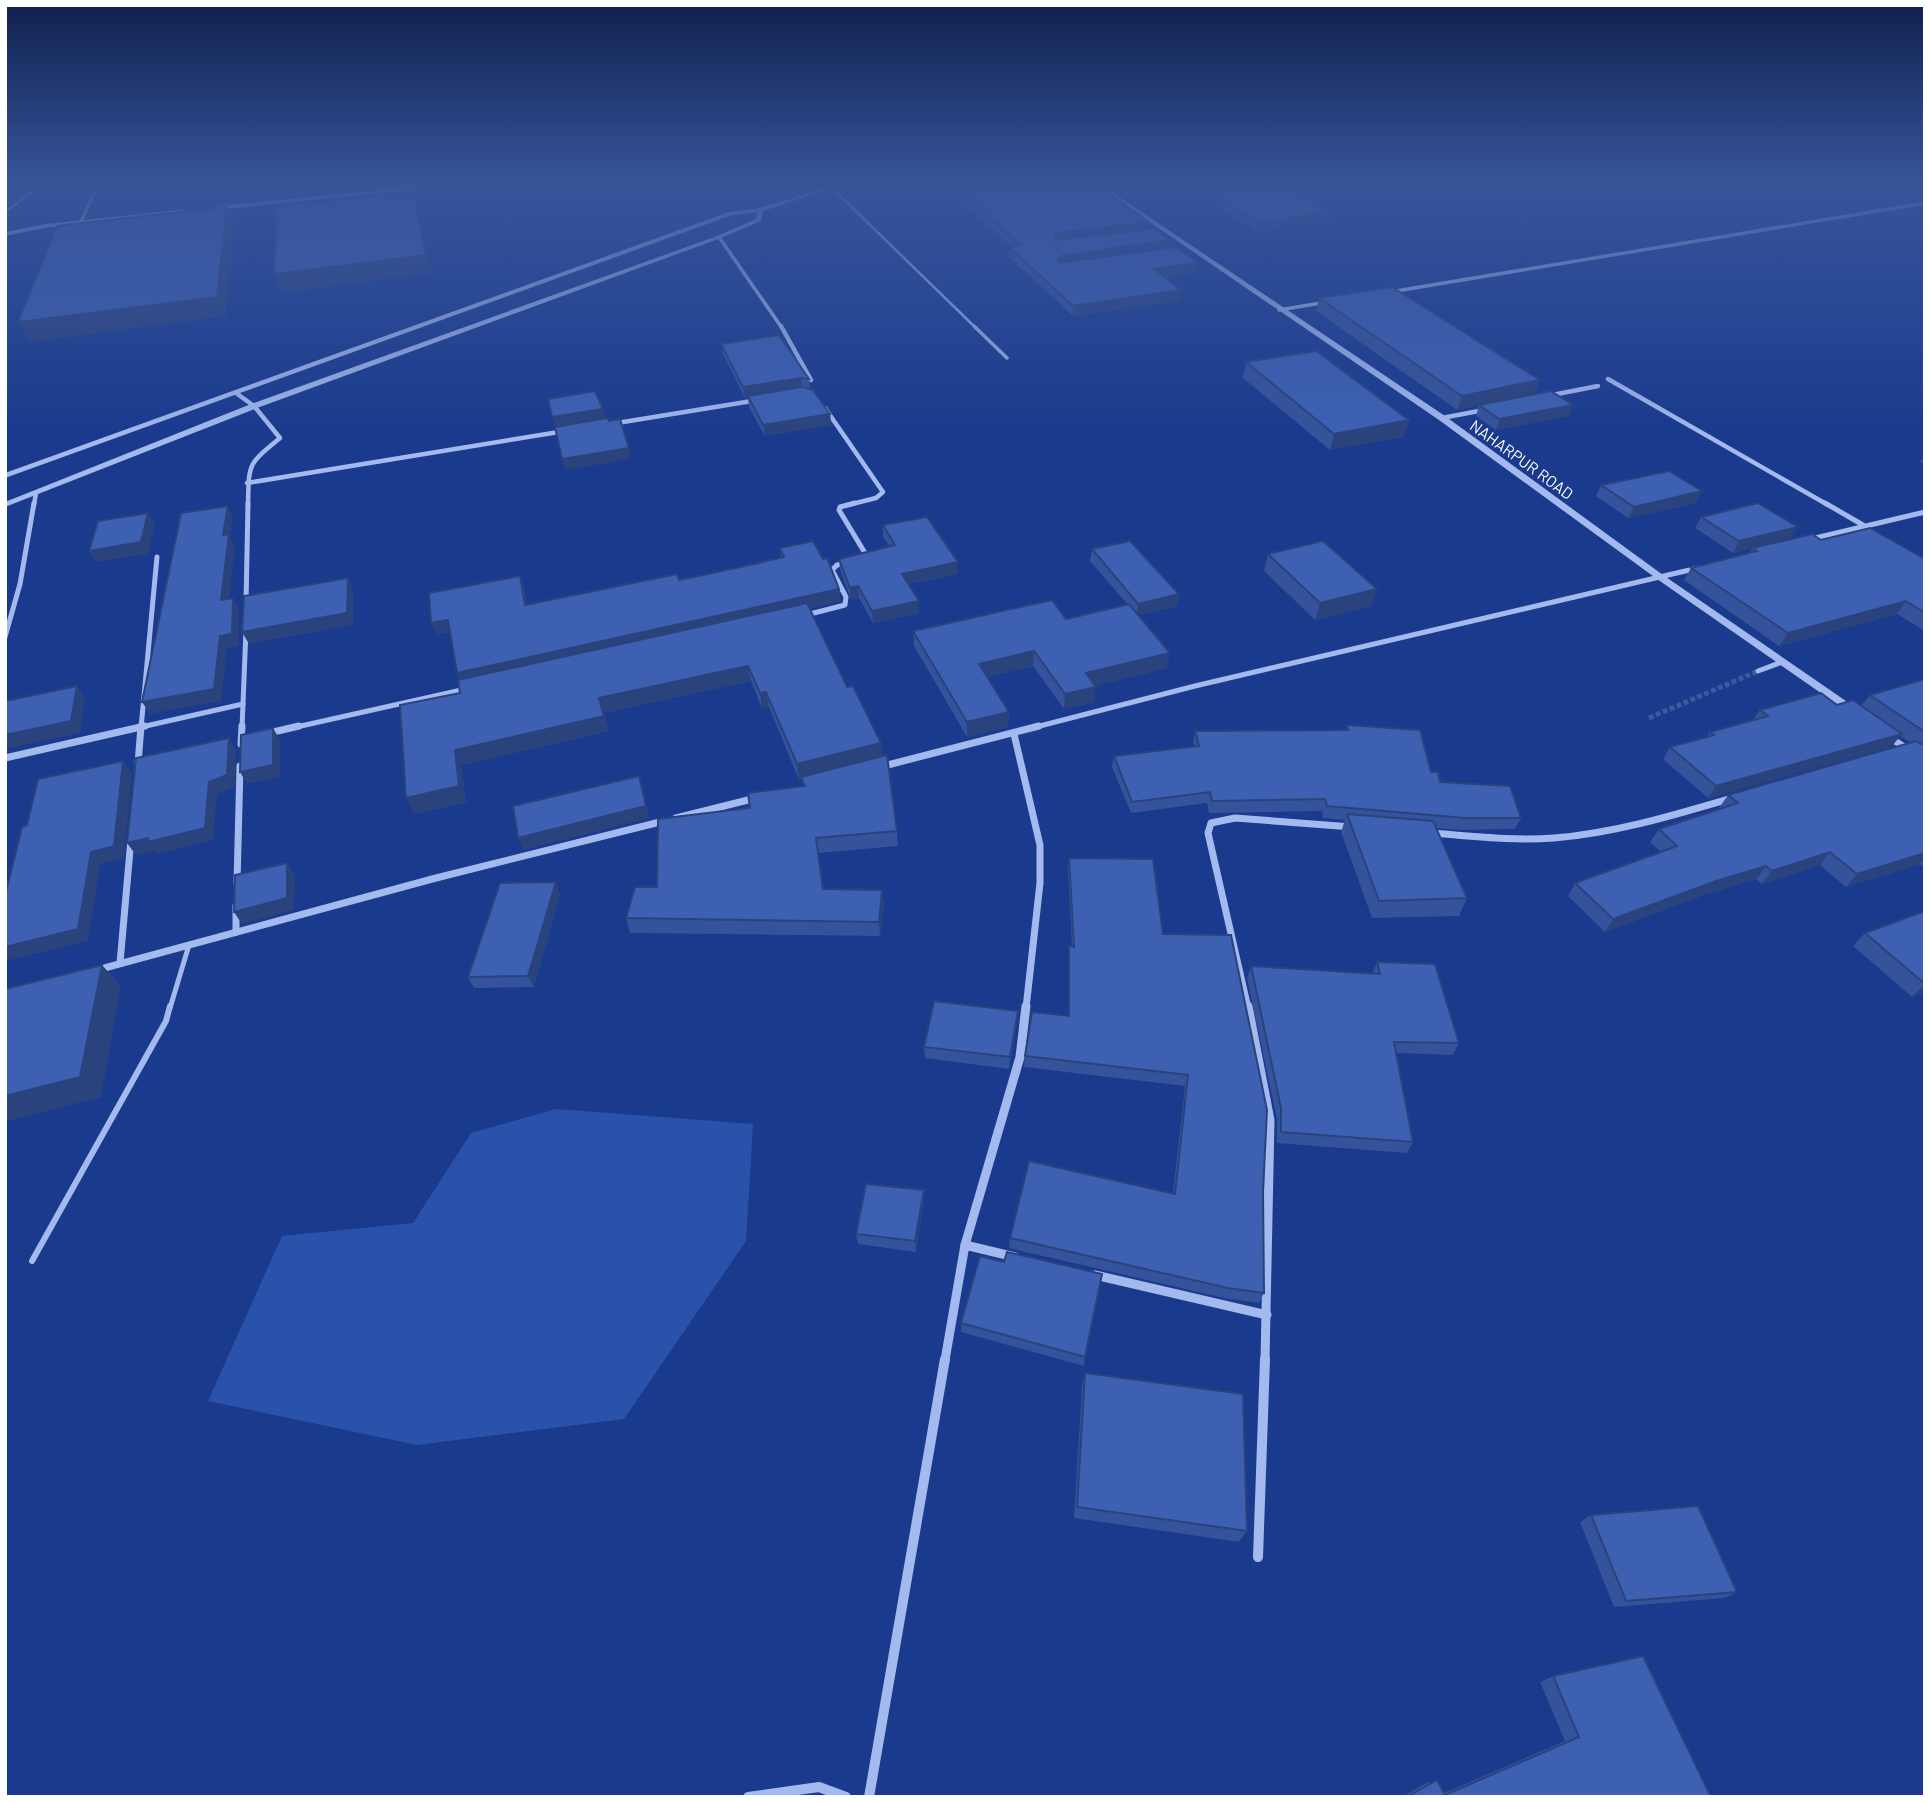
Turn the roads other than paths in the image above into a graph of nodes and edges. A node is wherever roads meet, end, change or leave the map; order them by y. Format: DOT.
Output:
graph roads {
  1 [pos="576,270"];
  2 [pos="626,270"];
  3 [pos="743,270"];
  4 [pos="918,270"];
  5 [pos="1222,270"];
  6 [pos="1521,270"];
  7 [pos="1389,292"];
  8 [pos="1330,302"];
  9 [pos="1279,310"];
  10 [pos="1007,358"];
  11 [pos="1608,379"];
  12 [pos="811,380"];
  13 [pos="1598,386"];
  14 [pos="236,393"];
  15 [pos="1546,397"];
  16 [pos="766,398"];
  17 [pos="254,406"];
  18 [pos="824,407"];
  19 [pos="1494,407"];
  20 [pos="1442,418"];
  21 [pos="602,425"];
  22 [pos="575,430"];
  23 [pos="5,476"];
  24 [pos="247,483"];
  25 [pos="36,493"];
  26 [pos="5,505"];
  27 [pos="1925,512"];
  28 [pos="1864,526"];
  29 [pos="1810,540"];
  30 [pos="156,557"];
  31 [pos="859,560"];
  32 [pos="848,563"];
  33 [pos="1701,567"];
  34 [pos="1660,577"];
  35 [pos="246,608"];
  36 [pos="795,617"];
  37 [pos="246,621"];
  38 [pos="5,637"];
  39 [pos="1782,662"];
  40 [pos="1758,671"];
  41 [pos="471,688"];
  42 [pos="243,704"];
  43 [pos="1861,716"];
  44 [pos="1872,724"];
  45 [pos="141,728"];
  46 [pos="1014,734"];
  47 [pos="241,739"];
  48 [pos="1906,748"];
  49 [pos="1892,751"];
  50 [pos="5,758"];
  51 [pos="1925,761"];
  52 [pos="137,769"];
  53 [pos="866,771"];
  54 [pos="1746,793"];
  55 [pos="759,797"];
  56 [pos="132,825"];
  57 [pos="1361,828"];
  58 [pos="1421,833"];
  59 [pos="236,932"];
  60 [pos="189,945"];
  61 [pos="120,963"];
  62 [pos="95,970"];
  63 [pos="965,1245"];
  64 [pos="1031,1260"];
  65 [pos="32,1261"];
  66 [pos="1083,1273"];
  67 [pos="1267,1315"];
  68 [pos="1258,1558"];
  69 [pos="748,1797"];
  70 [pos="846,1797"];
  71 [pos="869,1797"];
  1 -- 14 [label="street"];
  2 -- 17 [label="street"];
  3 -- 12 [label="street"];
  4 -- 10 [label="lane"];
  5 -- 9 [label="street, NAHARPUR ROAD"];
  6 -- 7 [label="street"];
  8 -- 9 [label="street"];
  9 -- 20 [label="street, NAHARPUR ROAD"];
  11 -- 28 [label="street"];
  13 -- 15 [label="street"];
  14 -- 17 [label="street"];
  14 -- 23 [label="street"];
  16 -- 21 [label="street"];
  17 -- 24 [label="street"];
  17 -- 25 [label="street"];
  18 -- 31 [label="street"];
  19 -- 20 [label="street"];
  20 -- 34 [label="street, NAHARPUR ROAD"];
  22 -- 24 [label="street"];
  24 -- 35 [label="street"];
  25 -- 26 [label="street"];
  25 -- 38 [label="street"];
  27 -- 28 [label="street"];
  28 -- 29 [label="street"];
  30 -- 45 [label="street"];
  32 -- 36 [label="street"];
  33 -- 34 [label="street"];
  34 -- 39 [label="street, NAHARPUR ROAD"];
  34 -- 46 [label="street"];
  37 -- 42 [label="street"];
  39 -- 40 [label="street"];
  39 -- 43 [label="street, NAHARPUR ROAD"];
  41 -- 47 [label="street"];
  42 -- 45 [label="street"];
  42 -- 47 [label="street"];
  44 -- 48 [label="street"];
  45 -- 50 [label="street"];
  45 -- 52 [label="street"];
  46 -- 53 [label="street"];
  46 -- 63 [label="street"];
  47 -- 59 [label="street"];
  48 -- 49 [label="street"];
  48 -- 51 [label="street"];
  54 -- 58 [label="street"];
  55 -- 59 [label="street"];
  56 -- 61 [label="street"];
  57 -- 67 [label="street"];
  59 -- 60 [label="street"];
  60 -- 61 [label="street"];
  60 -- 65 [label="lane"];
  61 -- 62 [label="street"];
  63 -- 64 [label="street"];
  63 -- 71 [label="street"];
  66 -- 67 [label="street"];
  67 -- 68 [label="street"];
  69 -- 70 [label="street"];
}
